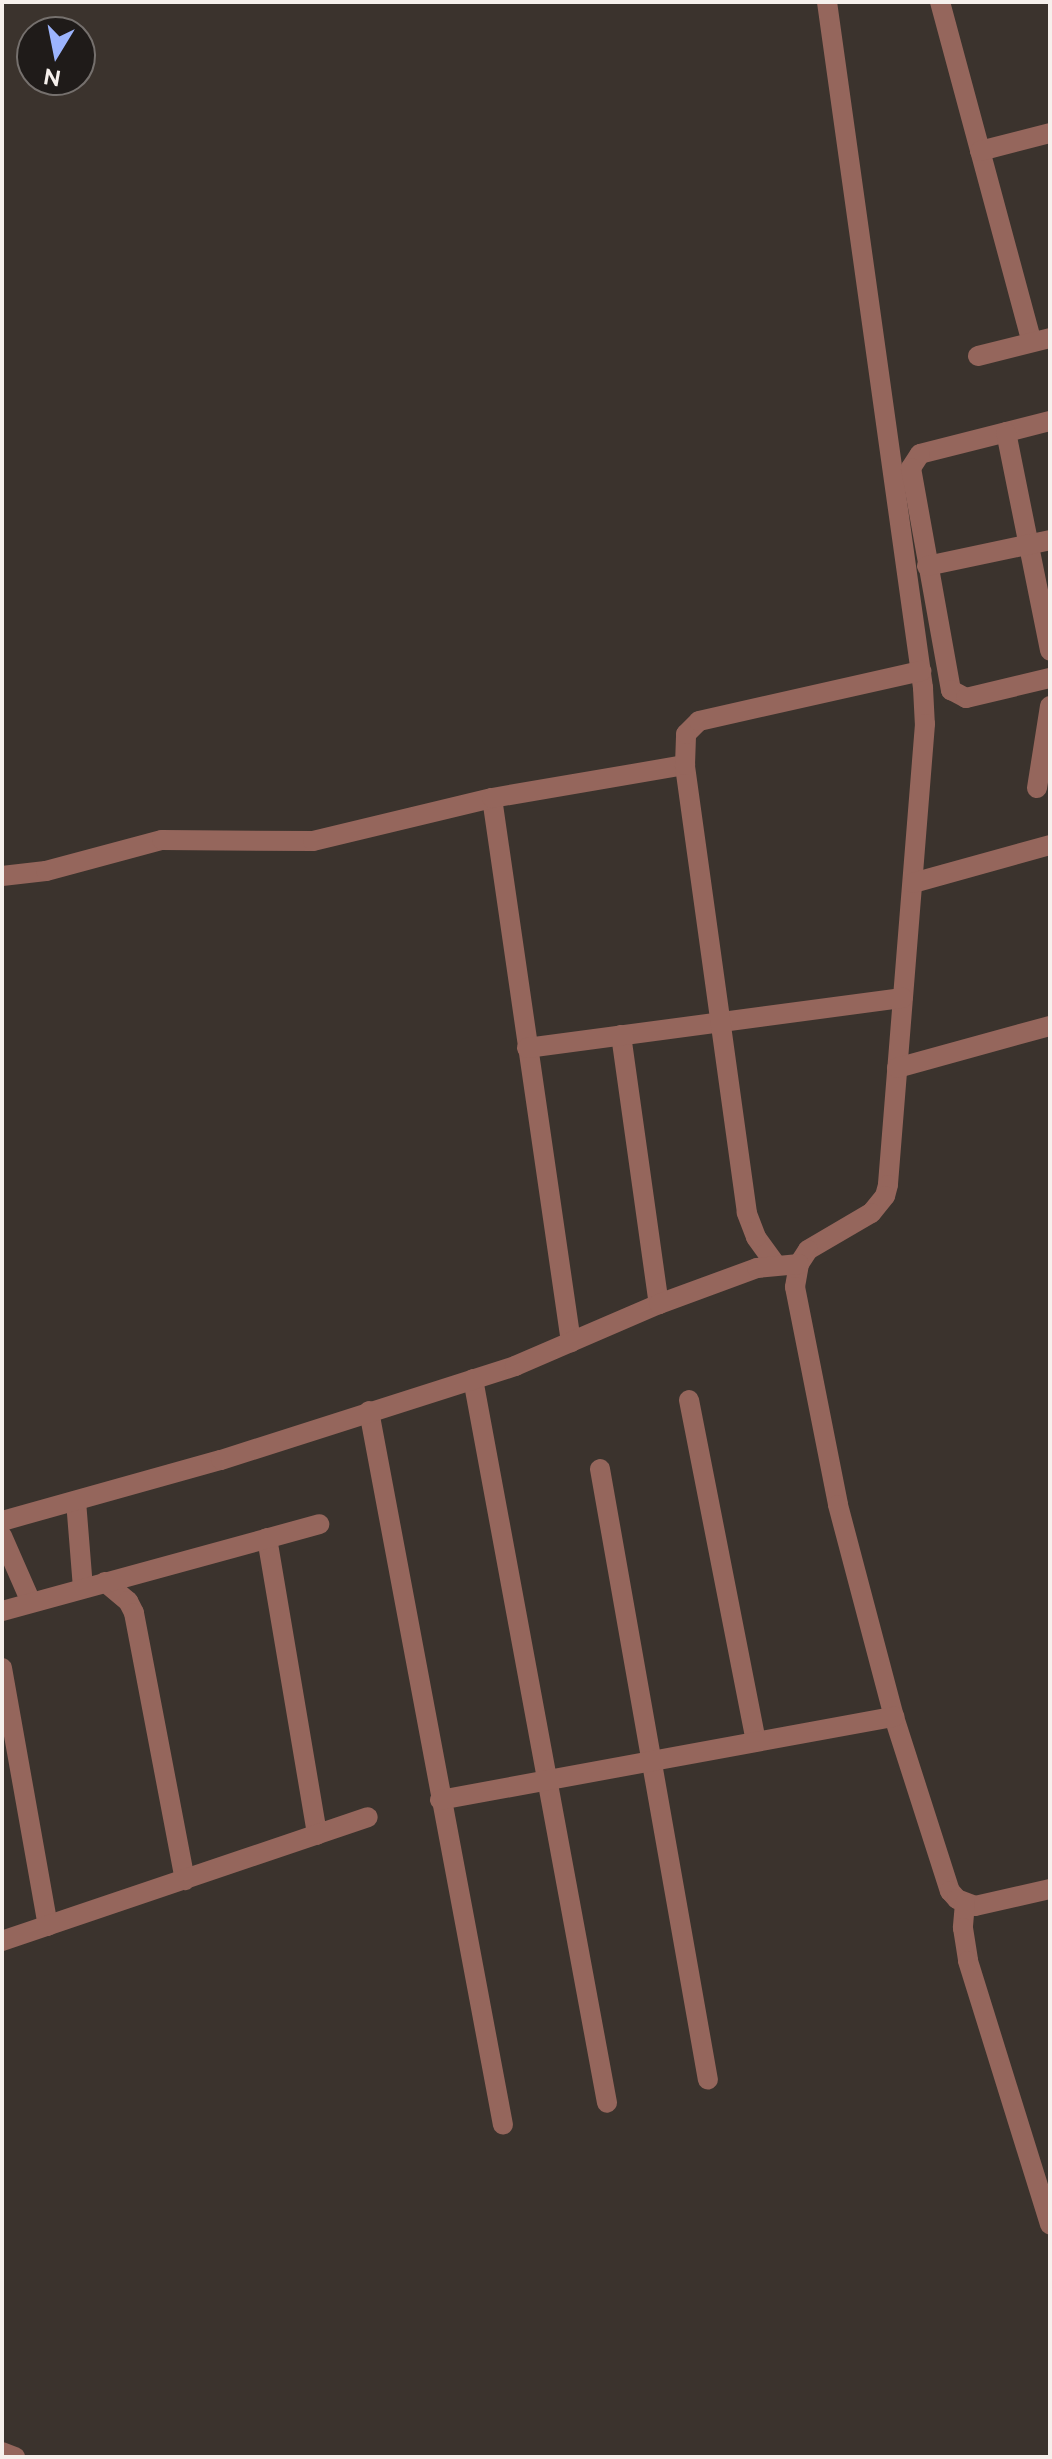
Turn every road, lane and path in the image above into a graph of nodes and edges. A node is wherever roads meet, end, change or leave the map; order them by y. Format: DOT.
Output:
graph roads {
  1 [pos="827,2"];
  2 [pos="940,2"];
  3 [pos="1050,133"];
  4 [pos="980,151"];
  5 [pos="1041,340"];
  6 [pos="978,356"];
  7 [pos="1050,421"];
  8 [pos="1006,432"];
  9 [pos="1040,542"];
  10 [pos="927,566"];
  11 [pos="1050,651"];
  12 [pos="921,671"];
  13 [pos="1050,678"];
  14 [pos="1050,706"];
  15 [pos="685,765"];
  16 [pos="1037,788"];
  17 [pos="492,798"];
  18 [pos="1050,845"];
  19 [pos="2,876"];
  20 [pos="913,883"];
  21 [pos="903,998"];
  22 [pos="720,1022"];
  23 [pos="1050,1026"];
  24 [pos="621,1035"];
  25 [pos="527,1048"];
  26 [pos="897,1068"];
  27 [pos="799,1264"];
  28 [pos="776,1265"];
  29 [pos="659,1304"];
  30 [pos="571,1342"];
  31 [pos="473,1379"];
  32 [pos="689,1400"];
  33 [pos="369,1411"];
  34 [pos="600,1469"];
  35 [pos="76,1501"];
  36 [pos="2,1521"];
  37 [pos="319,1524"];
  38 [pos="2,1536"];
  39 [pos="267,1538"];
  40 [pos="105,1582"];
  41 [pos="83,1588"];
  42 [pos="31,1602"];
  43 [pos="2,1611"];
  44 [pos="2,1668"];
  45 [pos="894,1717"];
  46 [pos="756,1741"];
  47 [pos="652,1760"];
  48 [pos="545,1780"];
  49 [pos="440,1800"];
  50 [pos="368,1817"];
  51 [pos="317,1835"];
  52 [pos="185,1880"];
  53 [pos="1050,1889"];
  54 [pos="965,1903"];
  55 [pos="48,1926"];
  56 [pos="2,1941"];
  57 [pos="708,2080"];
  58 [pos="607,2103"];
  59 [pos="503,2125"];
  60 [pos="1050,2225"];
  61 [pos="2,2452"];
  62 [pos="15,2457"];
  1 -- 12 [label="street"];
  2 -- 4 [label="street"];
  3 -- 4 [label="street"];
  4 -- 5 [label="street"];
  5 -- 6 [label="street"];
  7 -- 8 [label="street"];
  8 -- 9 [label="street"];
  8 -- 10 [label="street"];
  9 -- 10 [label="street"];
  9 -- 11 [label="street"];
  10 -- 13 [label="street"];
  12 -- 15 [label="street"];
  12 -- 20 [label="street"];
  14 -- 16 [label="street"];
  15 -- 17 [label="street"];
  15 -- 22 [label="street"];
  17 -- 19 [label="street"];
  17 -- 25 [label="street"];
  18 -- 20 [label="street"];
  20 -- 21 [label="street"];
  21 -- 22 [label="street"];
  21 -- 26 [label="street"];
  22 -- 24 [label="street"];
  22 -- 28 [label="street"];
  23 -- 26 [label="street"];
  24 -- 25 [label="street"];
  24 -- 29 [label="street"];
  25 -- 30 [label="street"];
  26 -- 27 [label="street"];
  27 -- 28 [label="street"];
  27 -- 45 [label="street"];
  28 -- 29 [label="street"];
  29 -- 30 [label="street"];
  30 -- 31 [label="street"];
  31 -- 33 [label="street"];
  31 -- 48 [label="street"];
  32 -- 46 [label="street"];
  33 -- 35 [label="street"];
  33 -- 49 [label="street"];
  34 -- 47 [label="street"];
  35 -- 36 [label="street"];
  35 -- 41 [label="street"];
  37 -- 39 [label="street"];
  38 -- 42 [label="street"];
  39 -- 40 [label="street"];
  39 -- 51 [label="street"];
  40 -- 41 [label="street"];
  40 -- 52 [label="street"];
  41 -- 42 [label="street"];
  42 -- 43 [label="street"];
  44 -- 55 [label="street"];
  45 -- 46 [label="street"];
  45 -- 54 [label="street"];
  46 -- 47 [label="street"];
  47 -- 48 [label="street"];
  47 -- 57 [label="street"];
  48 -- 49 [label="street"];
  48 -- 58 [label="street"];
  49 -- 59 [label="street"];
  50 -- 51 [label="street"];
  51 -- 52 [label="street"];
  52 -- 55 [label="street"];
  53 -- 54 [label="street"];
  54 -- 60 [label="street"];
  55 -- 56 [label="street"];
  61 -- 62 [label="street"];
}
